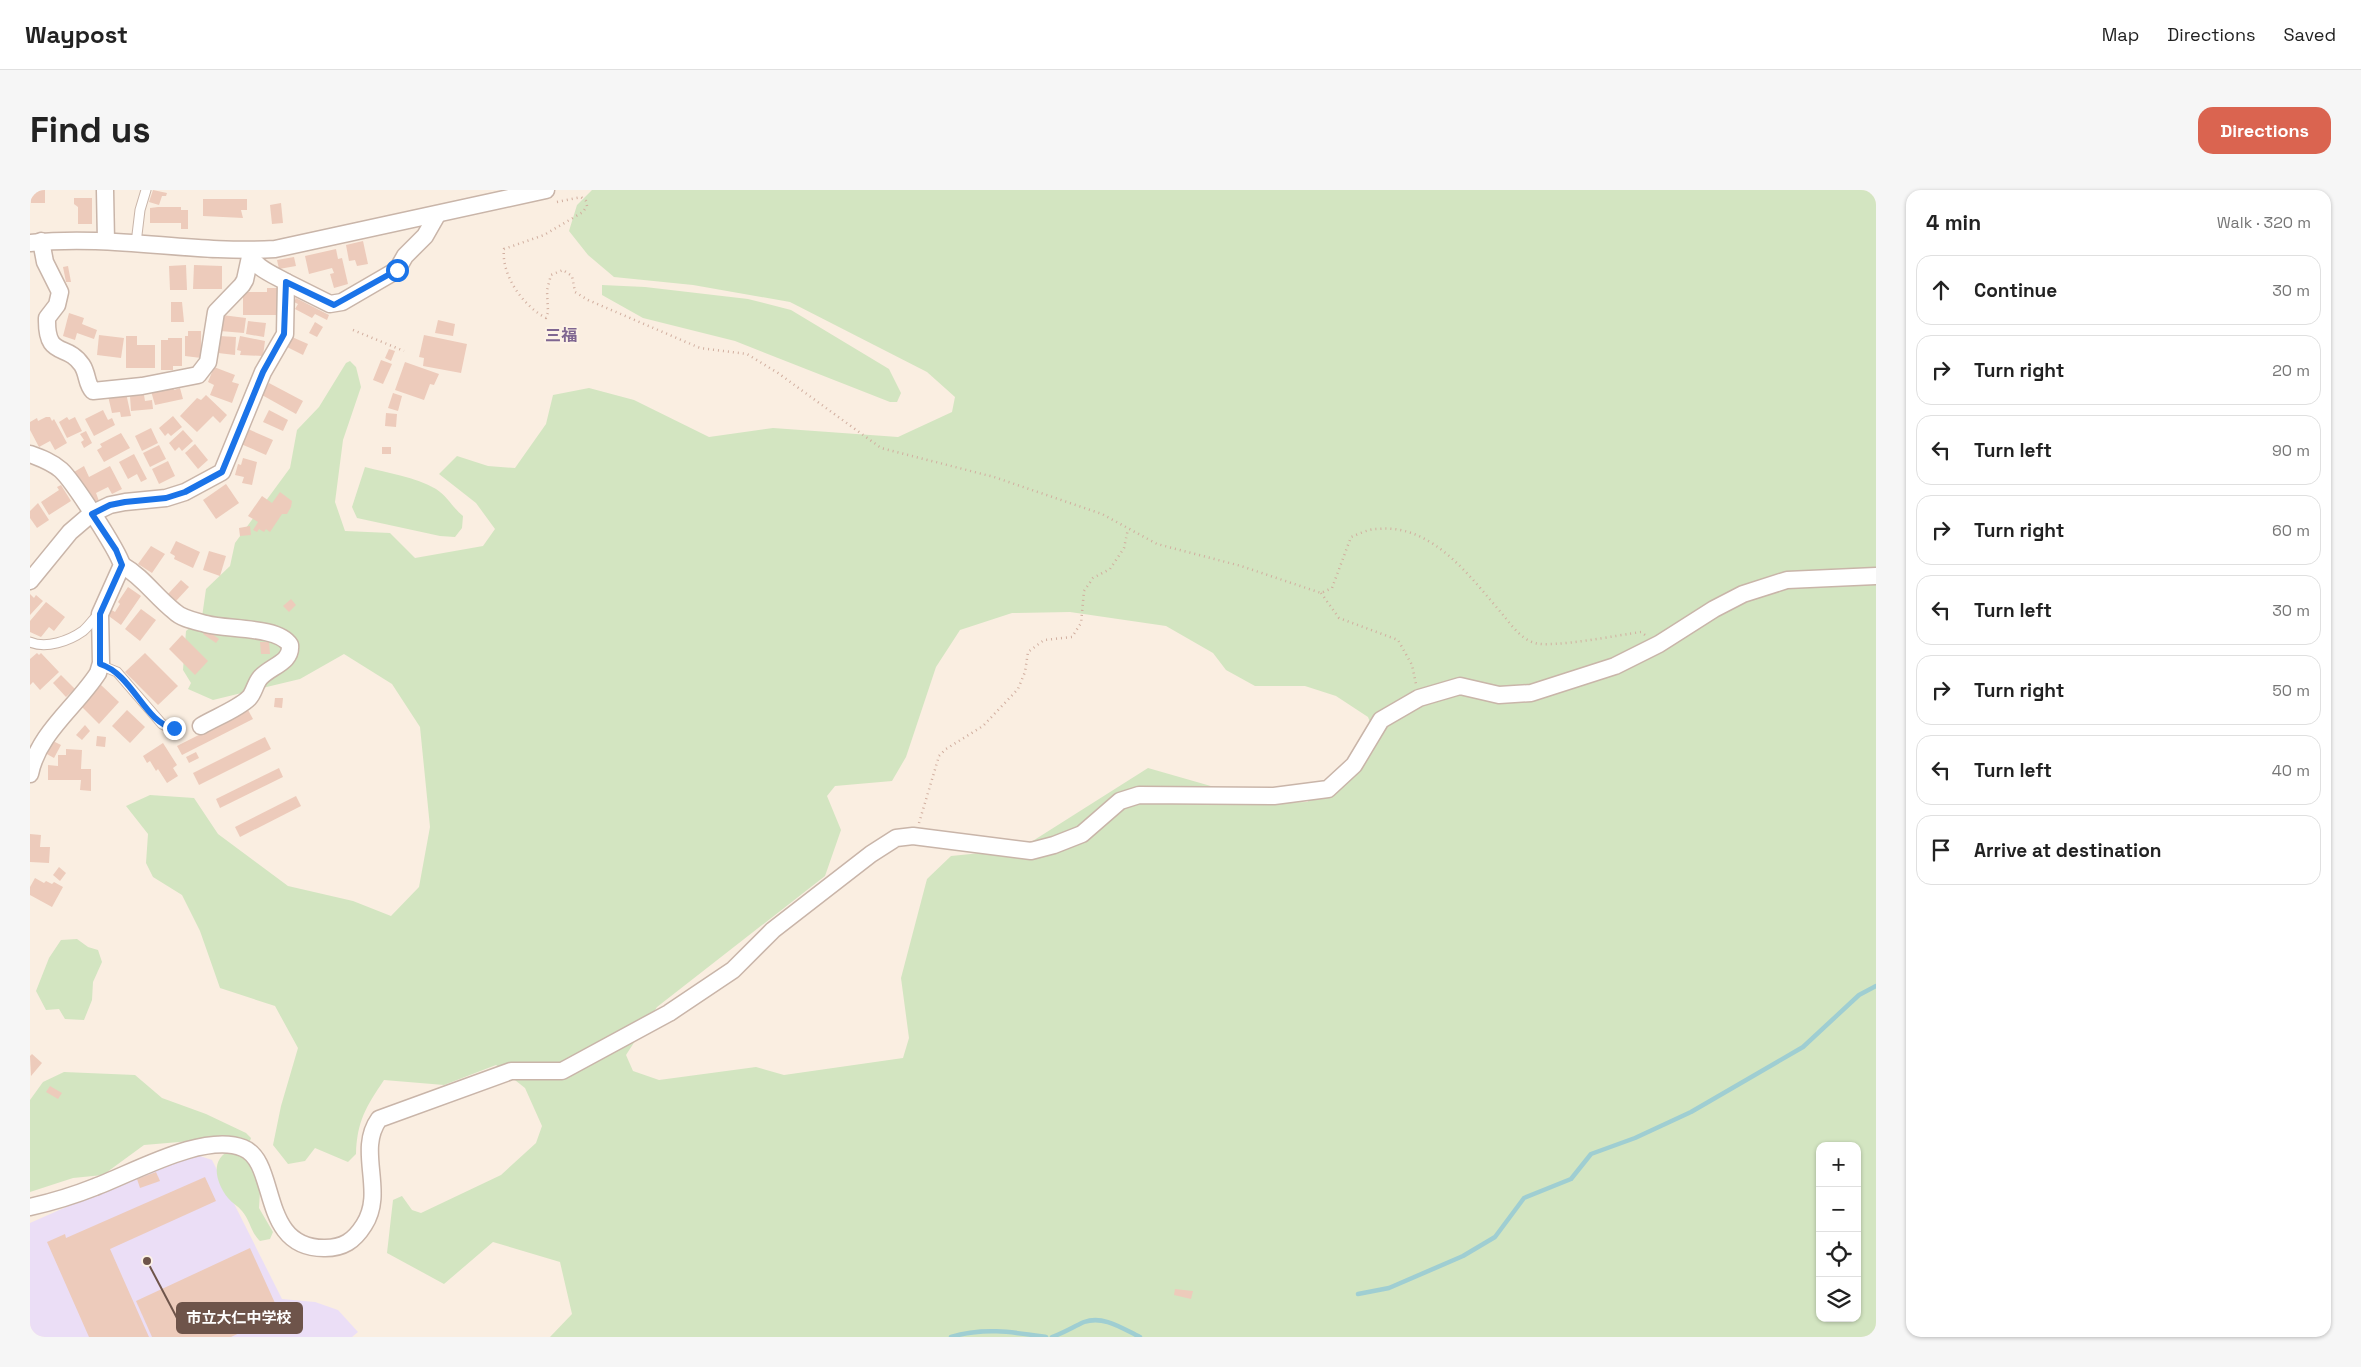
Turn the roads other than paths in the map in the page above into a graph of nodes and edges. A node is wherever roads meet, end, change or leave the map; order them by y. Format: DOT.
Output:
graph roads {
  1 [pos="105,190"];
  2 [pos="146,190"];
  3 [pos="539,192"];
  4 [pos="436,215"];
  5 [pos="106,241"];
  6 [pos="35,242"];
  7 [pos="136,243"];
  8 [pos="249,254"];
  9 [pos="286,282"];
  10 [pos="30,454"];
  11 [pos="92,514"];
  12 [pos="122,565"];
  13 [pos="1876,576"];
  14 [pos="30,580"];
  15 [pos="100,612"];
  16 [pos="30,642"];
  17 [pos="100,664"];
  18 [pos="201,726"];
  19 [pos="179,728"];
  20 [pos="30,774"];
  21 [pos="30,1207"];
  1 -- 5 [label="street"];
  2 -- 7 [label="lane"];
  3 -- 4 [label="street"];
  4 -- 8 [label="street"];
  4 -- 9 [label="street"];
  5 -- 6 [label="street"];
  5 -- 7 [label="street"];
  6 -- 8 [label="street"];
  7 -- 8 [label="street"];
  8 -- 9 [label="street"];
  9 -- 11 [label="street"];
  10 -- 11 [label="street"];
  11 -- 12 [label="street"];
  11 -- 14 [label="street"];
  12 -- 15 [label="street"];
  12 -- 18 [label="street"];
  13 -- 21 [label="street"];
  15 -- 16 [label="lane"];
  15 -- 17 [label="street"];
  17 -- 19 [label="lane"];
  17 -- 20 [label="street"];
}
